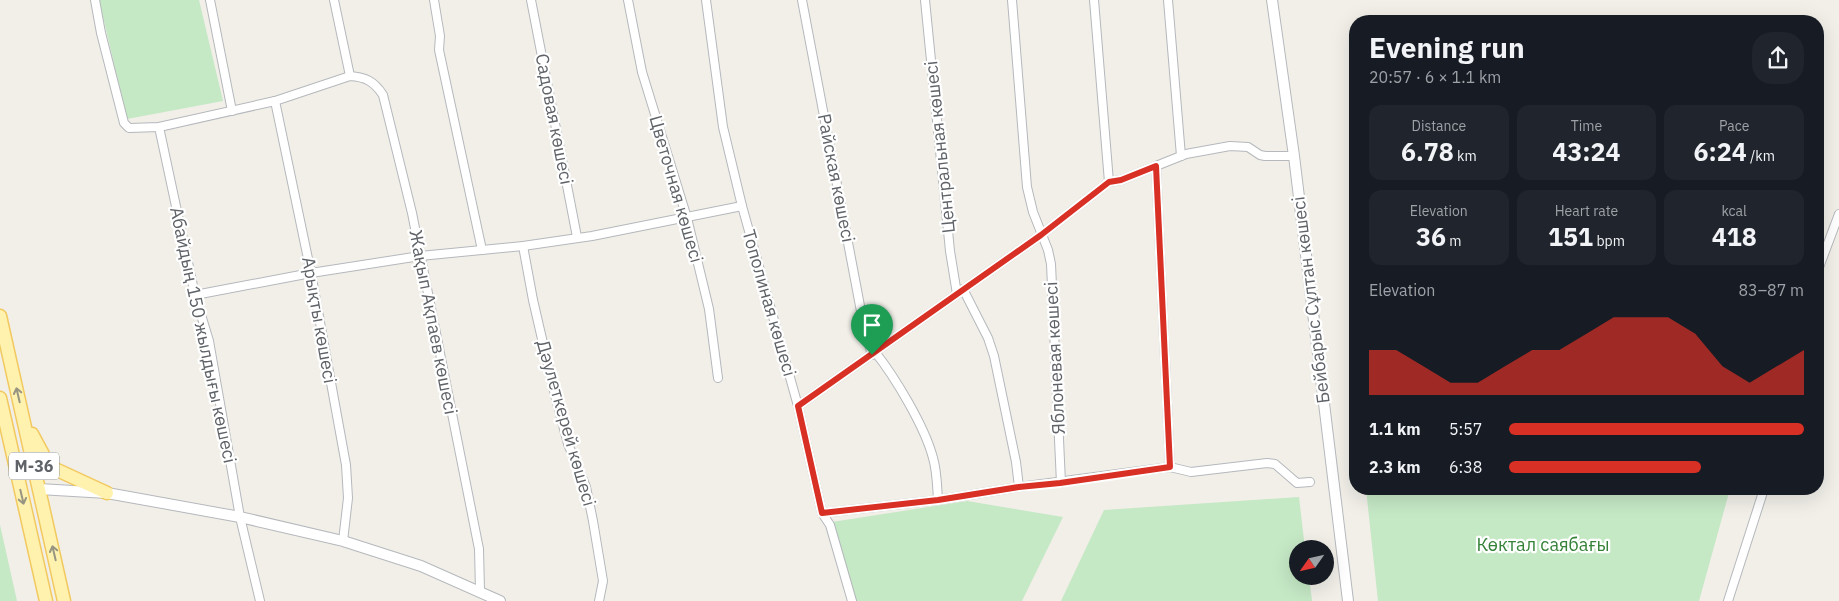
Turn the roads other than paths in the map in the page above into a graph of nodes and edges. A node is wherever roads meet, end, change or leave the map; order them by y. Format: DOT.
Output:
graph roads {
  1 [pos="95,0"];
  2 [pos="210,0"];
  3 [pos="334,0"];
  4 [pos="434,0"];
  5 [pos="531,0"];
  6 [pos="628,0"];
  7 [pos="706,0"];
  8 [pos="802,0"];
  9 [pos="924,0"];
  10 [pos="1012,0"];
  11 [pos="1094,0"];
  12 [pos="1168,0"];
  13 [pos="1272,0"];
  14 [pos="350,76"];
  15 [pos="275,101"];
  16 [pos="232,111"];
  17 [pos="159,127"];
  18 [pos="1181,156"];
  19 [pos="1294,156"];
  20 [pos="1156,166"];
  21 [pos="1109,182"];
  22 [pos="742,206"];
  23 [pos="1839,214"];
  24 [pos="687,218"];
  25 [pos="1041,235"];
  26 [pos="577,237"];
  27 [pos="523,246"];
  28 [pos="482,250"];
  29 [pos="1824,254"];
  30 [pos="420,256"];
  31 [pos="311,273"];
  32 [pos="960,291"];
  33 [pos="195,296"];
  34 [pos="0,316"];
  35 [pos="2,332"];
  36 [pos="873,354"];
  37 [pos="718,378"];
  38 [pos="0,398"];
  39 [pos="798,406"];
  40 [pos="23,416"];
  41 [pos="1170,467"];
  42 [pos="1310,482"];
  43 [pos="1060,483"];
  44 [pos="1019,487"];
  45 [pos="39,490"];
  46 [pos="107,493"];
  47 [pos="1762,495"];
  48 [pos="938,500"];
  49 [pos="822,513"];
  50 [pos="240,517"];
  51 [pos="342,541"];
  52 [pos="480,591"];
  53 [pos="46,601"];
  54 [pos="64,601"];
  55 [pos="260,601"];
  56 [pos="500,601"];
  57 [pos="599,601"];
  58 [pos="852,601"];
  59 [pos="1348,601"];
  60 [pos="1728,601"];
  1 -- 17 [label="street"];
  2 -- 16 [label="street"];
  3 -- 14 [label="street"];
  4 -- 28 [label="street"];
  5 -- 26 [label="street, Садовая көшесі"];
  6 -- 24 [label="street, Цветочная көшесі"];
  7 -- 22 [label="street, Тополиная көшесі"];
  8 -- 36 [label="street, Райская көшесі"];
  9 -- 32 [label="street, Центральная көшесі"];
  10 -- 25 [label="street, Яблоневая көшесі"];
  11 -- 21 [label="street"];
  12 -- 18 [label="street"];
  13 -- 19 [label="street, Бейбарыс Сұлтан көшесі"];
  14 -- 15 [label="street"];
  14 -- 30 [label="street, Жақып Ақпаев көшесі"];
  15 -- 16 [label="street"];
  15 -- 31 [label="street, Арықты көшесі"];
  16 -- 17 [label="street"];
  17 -- 33 [label="street, Абайдың 150 жылдығы көшесі"];
  18 -- 19 [label="street"];
  18 -- 20 [label="street"];
  19 -- 59 [label="street, Бейбарыс Сұлтан көшесі"];
  20 -- 21 [label="street"];
  20 -- 41 [label="street"];
  21 -- 25 [label="street"];
  22 -- 24 [label="street"];
  22 -- 39 [label="street, Тополиная көшесі"];
  23 -- 29 [label="street"];
  24 -- 26 [label="street"];
  24 -- 37 [label="street, Цветочная көшесі"];
  25 -- 32 [label="street"];
  25 -- 43 [label="street, Яблоневая көшесі"];
  26 -- 27 [label="street"];
  27 -- 28 [label="street"];
  27 -- 57 [label="street, Дәулеткерей көшесі"];
  28 -- 30 [label="street"];
  30 -- 31 [label="street"];
  30 -- 52 [label="street, Жақып Ақпаев көшесі"];
  31 -- 33 [label="street"];
  31 -- 51 [label="street, Арықты көшесі"];
  32 -- 36 [label="street"];
  32 -- 44 [label="street, Центральная көшесі"];
  33 -- 50 [label="street, Абайдың 150 жылдығы көшесі"];
  34 -- 35 [label="main road, M-36"];
  40 -- 35 [label="main road, M-36, one-way"];
  36 -- 39 [label="street"];
  36 -- 48 [label="street"];
  38 -- 53 [label="main road, M-36, one-way"];
  39 -- 49 [label="street, Тополиная көшесі"];
  40 -- 45 [label="main road, M-36"];
  40 -- 46 [label="main road"];
  41 -- 42 [label="street"];
  41 -- 43 [label="street"];
  43 -- 44 [label="street"];
  44 -- 48 [label="street"];
  45 -- 46 [label="street"];
  54 -- 45 [label="main road, M-36, one-way"];
  46 -- 50 [label="street"];
  47 -- 60 [label="street"];
  48 -- 49 [label="street"];
  49 -- 58 [label="street, Тополиная көшесі"];
  50 -- 51 [label="street"];
  50 -- 55 [label="street, Абайдың 150 жылдығы көшесі"];
  51 -- 52 [label="street"];
  52 -- 56 [label="street"];
}
